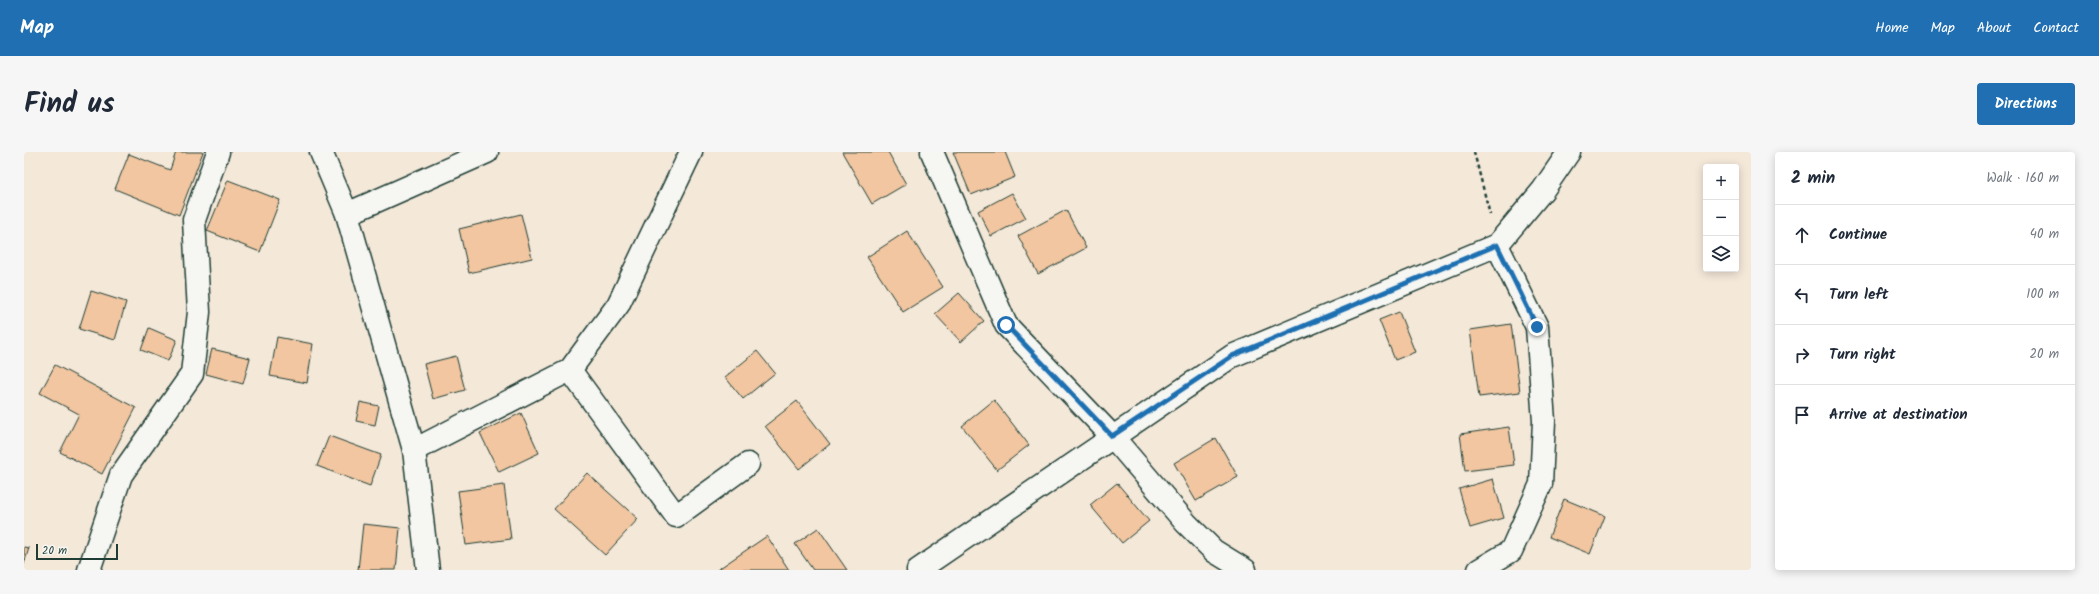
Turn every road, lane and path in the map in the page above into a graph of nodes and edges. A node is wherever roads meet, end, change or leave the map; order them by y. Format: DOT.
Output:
graph roads {
  1 [pos="218,152"];
  2 [pos="321,152"];
  3 [pos="487,152"];
  4 [pos="691,152"];
  5 [pos="932,152"];
  6 [pos="1474,152"];
  7 [pos="1568,152"];
  8 [pos="347,214"];
  9 [pos="1497,245"];
  10 [pos="570,370"];
  11 [pos="1112,436"];
  12 [pos="414,450"];
  13 [pos="748,464"];
  14 [pos="88,570"];
  15 [pos="428,570"];
  16 [pos="918,570"];
  17 [pos="1245,570"];
  18 [pos="1479,570"];
  1 -- 14 [label="street"];
  2 -- 8 [label="street"];
  3 -- 8 [label="street"];
  4 -- 10 [label="street"];
  5 -- 11 [label="street"];
  6 -- 9 [label="path"];
  7 -- 9 [label="street"];
  8 -- 12 [label="street"];
  9 -- 11 [label="street"];
  9 -- 18 [label="street"];
  10 -- 12 [label="street"];
  10 -- 13 [label="street"];
  11 -- 16 [label="street"];
  11 -- 17 [label="street"];
  12 -- 15 [label="street"];
}
